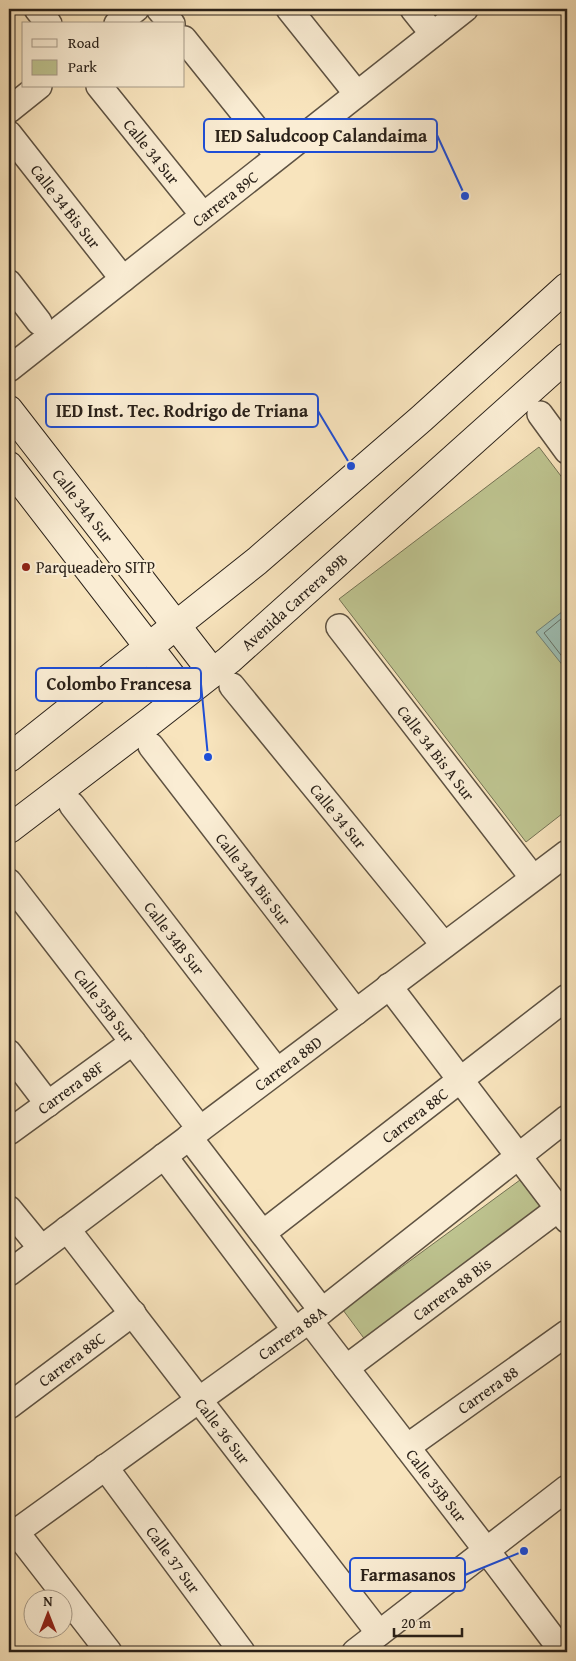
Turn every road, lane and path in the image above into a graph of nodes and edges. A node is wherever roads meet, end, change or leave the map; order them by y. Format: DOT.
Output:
graph roads {
  1 [pos="37,9"];
  2 [pos="136,9"];
  3 [pos="159,9"];
  4 [pos="289,9"];
  5 [pos="413,9"];
  6 [pos="465,9"];
  7 [pos="47,22"];
  8 [pos="120,22"];
  9 [pos="170,22"];
  10 [pos="433,34"];
  11 [pos="185,40"];
  12 [pos="36,88"];
  13 [pos="101,88"];
  14 [pos="358,94"];
  15 [pos="9,110"];
  16 [pos="9,134"];
  17 [pos="278,156"];
  18 [pos="203,215"];
  19 [pos="123,279"];
  20 [pos="9,283"];
  21 [pos="567,287"];
  22 [pos="39,322"];
  23 [pos="567,358"];
  24 [pos="9,369"];
  25 [pos="9,410"];
  26 [pos="540,414"];
  27 [pos="567,451"];
  28 [pos="9,466"];
  29 [pos="176,625"];
  30 [pos="338,627"];
  31 [pos="148,647"];
  32 [pos="222,679"];
  33 [pos="185,694"];
  34 [pos="152,746"];
  35 [pos="9,758"];
  36 [pos="72,805"];
  37 [pos="9,829"];
  38 [pos="567,853"];
  39 [pos="533,878"];
  40 [pos="9,882"];
  41 [pos="444,945"];
  42 [pos="389,986"];
  43 [pos="567,997"];
  44 [pos="356,1012"];
  45 [pos="133,1042"];
  46 [pos="9,1053"];
  47 [pos="277,1071"];
  48 [pos="461,1080"];
  49 [pos="48,1104"];
  50 [pos="567,1118"];
  51 [pos="9,1132"];
  52 [pos="195,1133"];
  53 [pos="164,1156"];
  54 [pos="520,1157"];
  55 [pos="9,1209"];
  56 [pos="563,1215"];
  57 [pos="67,1229"];
  58 [pos="263,1233"];
  59 [pos="41,1248"];
  60 [pos="9,1273"];
  61 [pos="132,1313"];
  62 [pos="308,1320"];
  63 [pos="567,1333"];
  64 [pos="346,1368"];
  65 [pos="199,1399"];
  66 [pos="9,1406"];
  67 [pos="407,1447"];
  68 [pos="105,1467"];
  69 [pos="567,1488"];
  70 [pos="12,1534"];
  71 [pos="487,1551"];
  72 [pos="379,1633"];
  73 [pos="109,1652"];
  74 [pos="242,1652"];
  75 [pos="354,1652"];
  76 [pos="563,1652"];
  1 -- 7 [label="street"];
  2 -- 8 [label="street"];
  3 -- 9 [label="street"];
  4 -- 14 [label="street"];
  5 -- 10 [label="street"];
  6 -- 10 [label="street, Carrera 89C"];
  10 -- 14 [label="street, Carrera 89C"];
  11 -- 17 [label="street"];
  12 -- 15 [label="street"];
  13 -- 18 [label="street, Calle 34 Sur"];
  14 -- 17 [label="street, Carrera 89C"];
  16 -- 19 [label="street, Calle 34 Bis Sur"];
  17 -- 18 [label="street, Carrera 89C"];
  18 -- 19 [label="street, Carrera 89C"];
  19 -- 24 [label="street, Carrera 89C"];
  20 -- 22 [label="street"];
  21 -- 29 [label="main road"];
  23 -- 32 [label="main road, Avenida Carrera 89B"];
  25 -- 29 [label="main road, Calle 34A Sur"];
  26 -- 27 [label="street"];
  28 -- 31 [label="main road"];
  29 -- 31 [label="main road"];
  29 -- 32 [label="main road, Calle 34A Sur"];
  30 -- 39 [label="street, Calle 34 Bis A Sur"];
  31 -- 33 [label="main road"];
  31 -- 35 [label="main road"];
  32 -- 33 [label="main road, Avenida Carrera 89B"];
  32 -- 41 [label="street, Calle 34 Sur"];
  33 -- 37 [label="main road, Avenida Carrera 89B"];
  34 -- 44 [label="street, Calle 34A Bis Sur"];
  36 -- 47 [label="street, Calle 34B Sur"];
  38 -- 39 [label="street, Carrera 88D"];
  39 -- 41 [label="street, Carrera 88D"];
  40 -- 45 [label="street, Calle 35B Sur"];
  41 -- 42 [label="street, Carrera 88D"];
  42 -- 44 [label="street, Carrera 88D"];
  42 -- 48 [label="street"];
  43 -- 48 [label="street, Carrera 88C"];
  44 -- 47 [label="street, Carrera 88D"];
  45 -- 49 [label="street, Carrera 88F"];
  45 -- 52 [label="street, Calle 35B Sur"];
  46 -- 49 [label="street"];
  47 -- 52 [label="street, Carrera 88D"];
  48 -- 54 [label="street"];
  48 -- 58 [label="street, Carrera 88C"];
  49 -- 51 [label="street, Carrera 88F"];
  50 -- 54 [label="street, Carrera 88A"];
  52 -- 53 [label="street, Carrera 88D"];
  52 -- 58 [label="street, Calle 35B Sur"];
  53 -- 57 [label="street, Carrera 88D"];
  53 -- 62 [label="street, Calle 35B Sur"];
  54 -- 56 [label="street"];
  54 -- 62 [label="street, Carrera 88A"];
  55 -- 59 [label="street"];
  56 -- 64 [label="street, Carrera 88 Bis"];
  57 -- 59 [label="street, Carrera 88D"];
  57 -- 61 [label="street, Calle 36 Sur"];
  58 -- 62 [label="street, Calle 35B Sur"];
  59 -- 60 [label="street, Carrera 88D"];
  61 -- 65 [label="street, Calle 36 Sur"];
  61 -- 66 [label="street, Carrera 88C"];
  62 -- 64 [label="street, Calle 35B Sur"];
  62 -- 65 [label="street, Carrera 88A"];
  63 -- 67 [label="street, Carrera 88"];
  64 -- 67 [label="street, Calle 35B Sur"];
  65 -- 68 [label="street, Carrera 88A"];
  65 -- 72 [label="street, Calle 36 Sur"];
  67 -- 71 [label="street, Calle 35B Sur"];
  68 -- 70 [label="street, Carrera 88A"];
  68 -- 74 [label="street, Calle 37 Sur"];
  69 -- 71 [label="street"];
  70 -- 73 [label="street"];
  71 -- 72 [label="street"];
  71 -- 76 [label="street, Calle 35B Sur"];
  72 -- 75 [label="street"];
}
